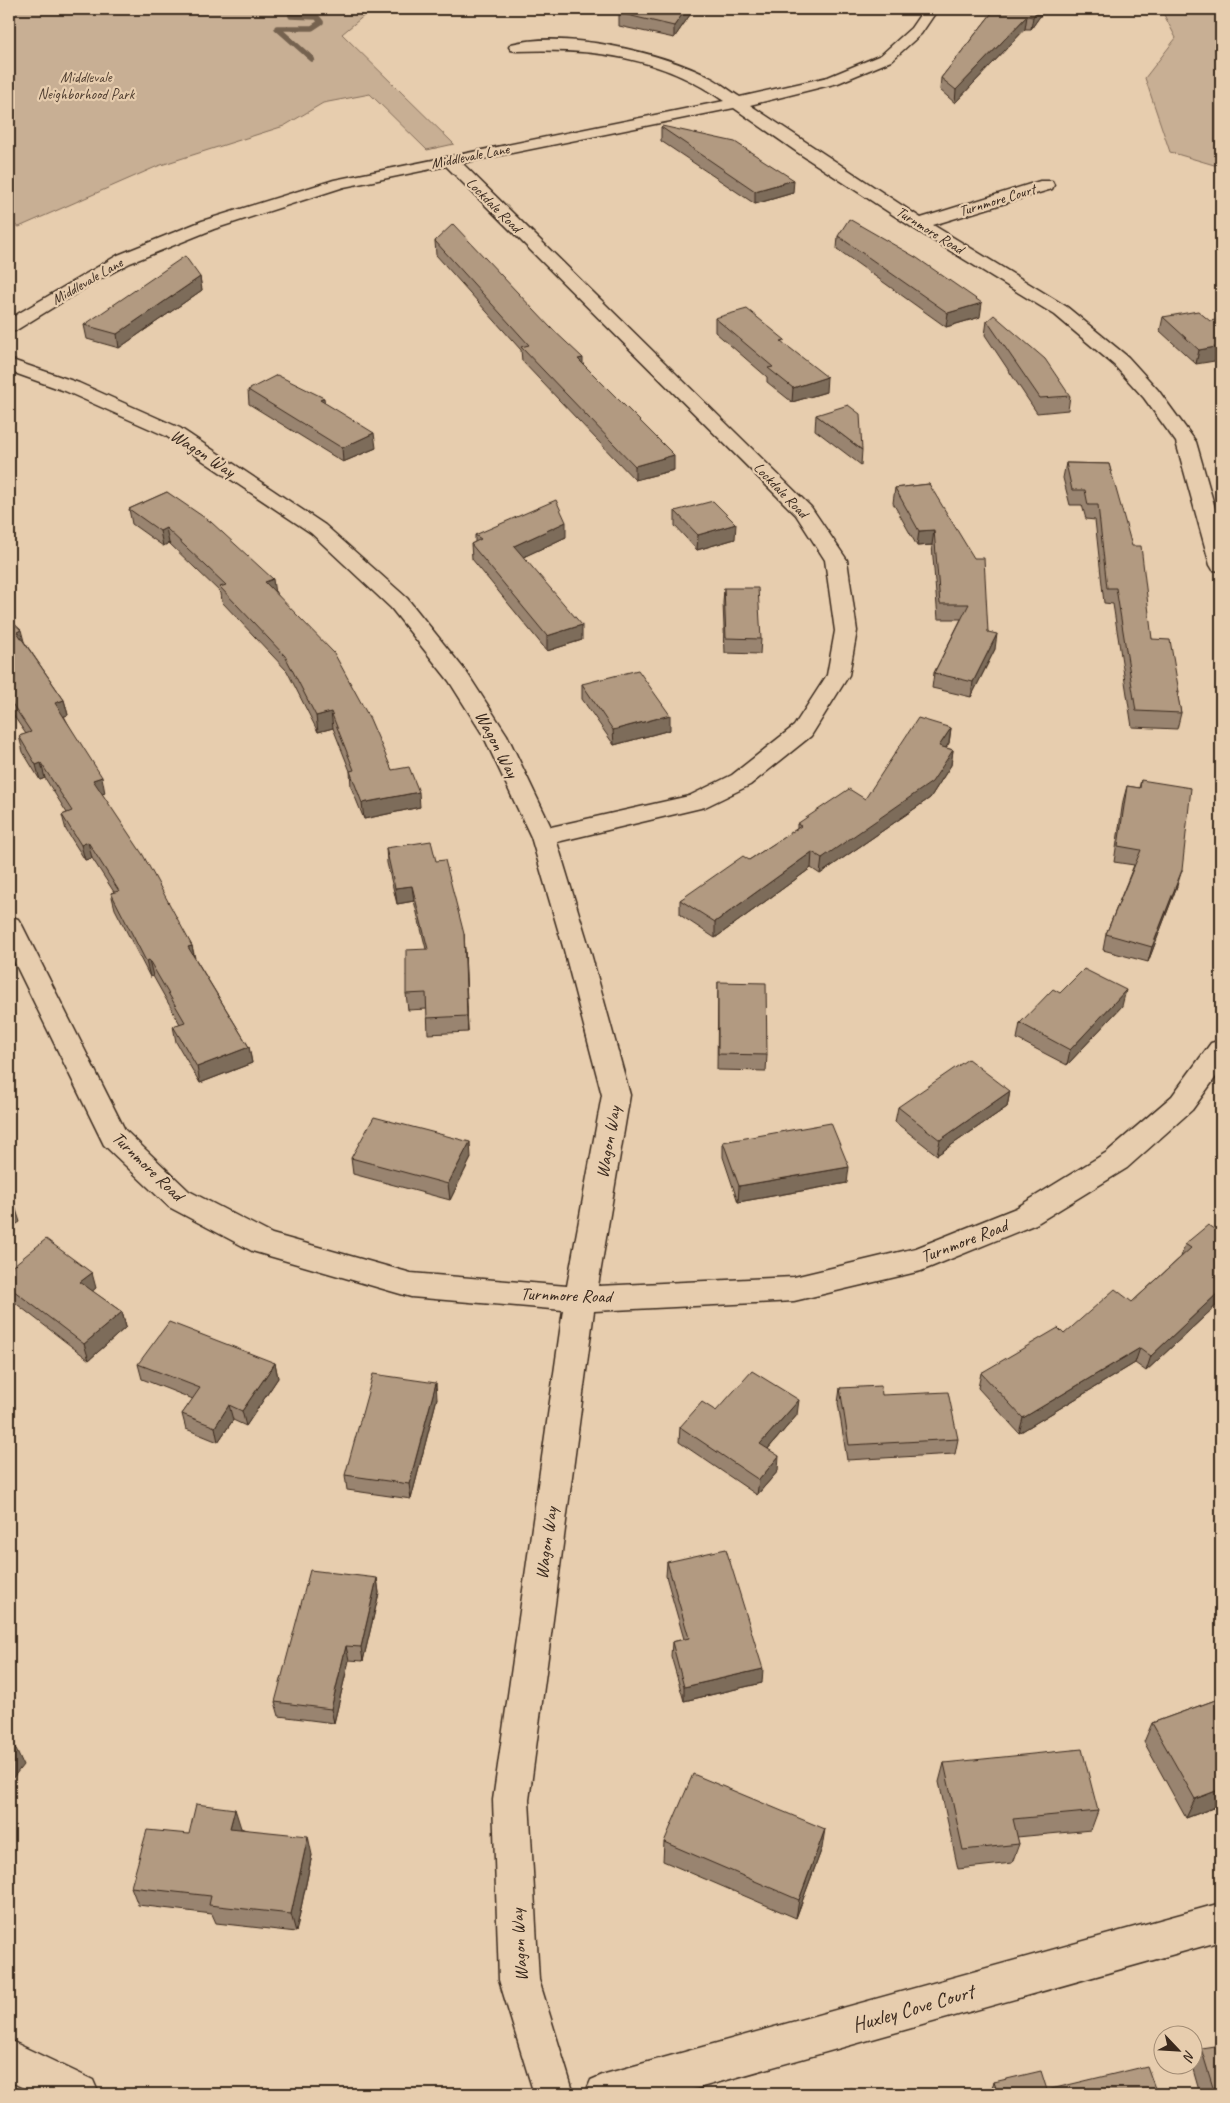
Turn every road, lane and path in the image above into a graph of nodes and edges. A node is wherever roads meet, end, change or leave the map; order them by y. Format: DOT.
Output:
graph roads {
  1 [pos="931,9"];
  2 [pos="516,47"];
  3 [pos="738,103"];
  4 [pos="449,160"];
  5 [pos="1046,185"];
  6 [pos="919,224"];
  7 [pos="9,328"];
  8 [pos="9,365"];
  9 [pos="1221,565"];
  10 [pos="543,837"];
  11 [pos="9,925"];
  12 [pos="1221,1050"];
  13 [pos="580,1299"];
  14 [pos="1221,1922"];
  15 [pos="9,2060"];
  16 [pos="79,2094"];
  17 [pos="554,2094"];
  18 [pos="605,2094"];
  1 -- 3 [label="street, Middlevale Lane"];
  2 -- 3 [label="street, Turnmore Road"];
  3 -- 4 [label="street, Middlevale Lane"];
  3 -- 6 [label="street, Turnmore Road"];
  4 -- 7 [label="street, Middlevale Lane"];
  4 -- 10 [label="street, Lockdale Road"];
  5 -- 6 [label="street, Turnmore Court"];
  6 -- 9 [label="street, Turnmore Road"];
  8 -- 10 [label="street, Wagon Way"];
  10 -- 13 [label="street, Wagon Way"];
  11 -- 13 [label="street, Turnmore Road"];
  12 -- 13 [label="street, Turnmore Road"];
  13 -- 17 [label="street, Wagon Way"];
  14 -- 18 [label="street, Huxley Cove Court"];
  15 -- 16 [label="street"];
}
